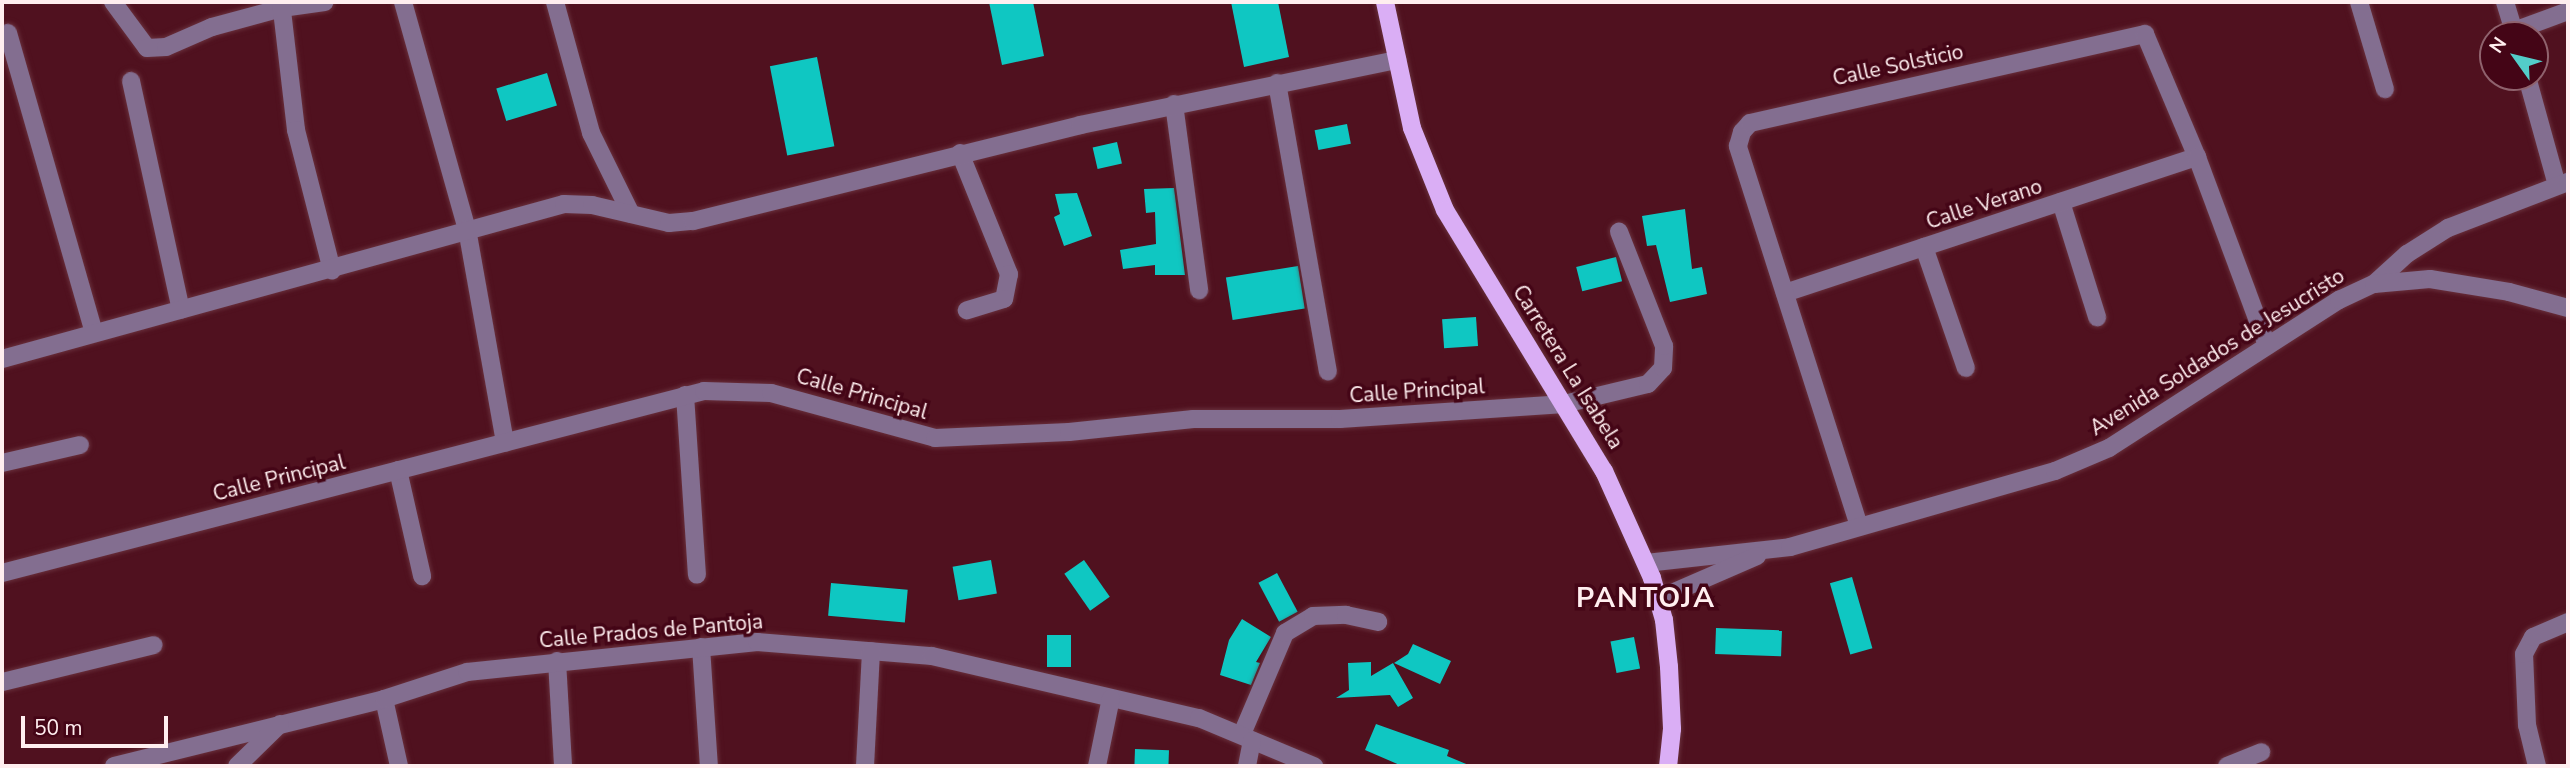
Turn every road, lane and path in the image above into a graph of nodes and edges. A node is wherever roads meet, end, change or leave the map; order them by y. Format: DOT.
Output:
graph roads {
  1 [pos="113,2"];
  2 [pos="325,2"];
  3 [pos="403,2"];
  4 [pos="555,2"];
  5 [pos="1385,2"];
  6 [pos="2359,2"];
  7 [pos="2505,2"];
  8 [pos="281,5"];
  9 [pos="2568,11"];
  10 [pos="2511,21"];
  11 [pos="2543,21"];
  12 [pos="8,33"];
  13 [pos="1397,60"];
  14 [pos="131,81"];
  15 [pos="1277,83"];
  16 [pos="2385,89"];
  17 [pos="2532,91"];
  18 [pos="1174,104"];
  19 [pos="960,153"];
  20 [pos="2197,157"];
  21 [pos="2563,183"];
  22 [pos="2061,202"];
  23 [pos="631,214"];
  24 [pos="467,229"];
  25 [pos="1619,232"];
  26 [pos="1924,247"];
  27 [pos="332,270"];
  28 [pos="2374,284"];
  29 [pos="1199,290"];
  30 [pos="1786,293"];
  31 [pos="2568,309"];
  32 [pos="181,310"];
  33 [pos="967,310"];
  34 [pos="2097,317"];
  35 [pos="94,333"];
  36 [pos="2267,345"];
  37 [pos="2,357"];
  38 [pos="1966,368"];
  39 [pos="1328,372"];
  40 [pos="685,395"];
  41 [pos="1564,404"];
  42 [pos="505,443"];
  43 [pos="80,445"];
  44 [pos="2,463"];
  45 [pos="398,470"];
  46 [pos="1859,526"];
  47 [pos="1773,549"];
  48 [pos="1646,563"];
  49 [pos="2,573"];
  50 [pos="697,575"];
  51 [pos="422,576"];
  52 [pos="1658,599"];
  53 [pos="1378,622"];
  54 [pos="2568,622"];
  55 [pos="154,645"];
  56 [pos="701,648"];
  57 [pos="871,650"];
  58 [pos="556,661"];
  59 [pos="2,681"];
  60 [pos="1111,698"];
  61 [pos="384,699"];
  62 [pos="280,724"];
  63 [pos="1247,737"];
  64 [pos="2256,758"];
  65 [pos="114,766"];
  66 [pos="237,766"];
  67 [pos="399,766"];
  68 [pos="563,766"];
  69 [pos="709,766"];
  70 [pos="865,766"];
  71 [pos="1097,766"];
  72 [pos="1247,766"];
  73 [pos="1314,766"];
  74 [pos="1668,766"];
  75 [pos="2227,766"];
  76 [pos="2538,766"];
  1 -- 8 [label="street"];
  2 -- 8 [label="street"];
  3 -- 24 [label="street"];
  4 -- 23 [label="street"];
  5 -- 13 [label="main road, Carretera La Isabela"];
  6 -- 16 [label="street"];
  7 -- 10 [label="street"];
  8 -- 27 [label="street"];
  9 -- 11 [label="street"];
  12 -- 35 [label="street"];
  13 -- 15 [label="street"];
  13 -- 41 [label="main road, Carretera La Isabela"];
  14 -- 32 [label="street"];
  15 -- 18 [label="street"];
  15 -- 39 [label="street"];
  17 -- 21 [label="street"];
  18 -- 19 [label="street"];
  18 -- 29 [label="street"];
  19 -- 23 [label="street"];
  19 -- 33 [label="street"];
  20 -- 22 [label="street, Calle Verano"];
  20 -- 30 [label="street, Calle Solsticio"];
  20 -- 36 [label="street, Calle Solsticio"];
  21 -- 28 [label="street"];
  22 -- 26 [label="street, Calle Verano"];
  22 -- 34 [label="street"];
  23 -- 24 [label="street"];
  24 -- 27 [label="street"];
  24 -- 42 [label="street"];
  25 -- 41 [label="street, Calle Principal"];
  26 -- 30 [label="street, Calle Verano"];
  26 -- 38 [label="street"];
  27 -- 32 [label="street"];
  28 -- 31 [label="street, Avenida Soldados de Jesucristo"];
  28 -- 36 [label="street, Avenida Soldados de Jesucristo"];
  30 -- 46 [label="street, Calle Solsticio"];
  32 -- 35 [label="street"];
  35 -- 37 [label="street"];
  36 -- 46 [label="street, Avenida Soldados de Jesucristo"];
  40 -- 41 [label="street, Calle Principal"];
  40 -- 42 [label="street, Calle Principal"];
  40 -- 50 [label="street"];
  41 -- 48 [label="main road, Carretera La Isabela"];
  42 -- 45 [label="street, Calle Principal"];
  43 -- 44 [label="street"];
  45 -- 49 [label="street, Calle Principal"];
  45 -- 51 [label="street"];
  46 -- 47 [label="street, Avenida Soldados de Jesucristo"];
  47 -- 48 [label="street, Avenida Soldados de Jesucristo"];
  47 -- 52 [label="street, Avenida Soldados de Jesucristo"];
  48 -- 52 [label="main road, Carretera La Isabela"];
  52 -- 74 [label="main road, Carretera La Isabela"];
  53 -- 63 [label="street"];
  54 -- 76 [label="street"];
  55 -- 59 [label="street"];
  56 -- 57 [label="street, Calle Prados de Pantoja"];
  56 -- 58 [label="street, Calle Prados de Pantoja"];
  56 -- 69 [label="street"];
  57 -- 60 [label="street, Calle Prados de Pantoja"];
  57 -- 70 [label="street"];
  58 -- 61 [label="street, Calle Prados de Pantoja"];
  58 -- 68 [label="street"];
  60 -- 63 [label="street, Calle Prados de Pantoja"];
  60 -- 71 [label="street"];
  61 -- 62 [label="street, Calle Prados de Pantoja"];
  61 -- 67 [label="street"];
  62 -- 65 [label="street, Calle Prados de Pantoja"];
  62 -- 66 [label="street"];
  63 -- 72 [label="street"];
  63 -- 73 [label="street, Calle Prados de Pantoja"];
  64 -- 75 [label="street"];
}
